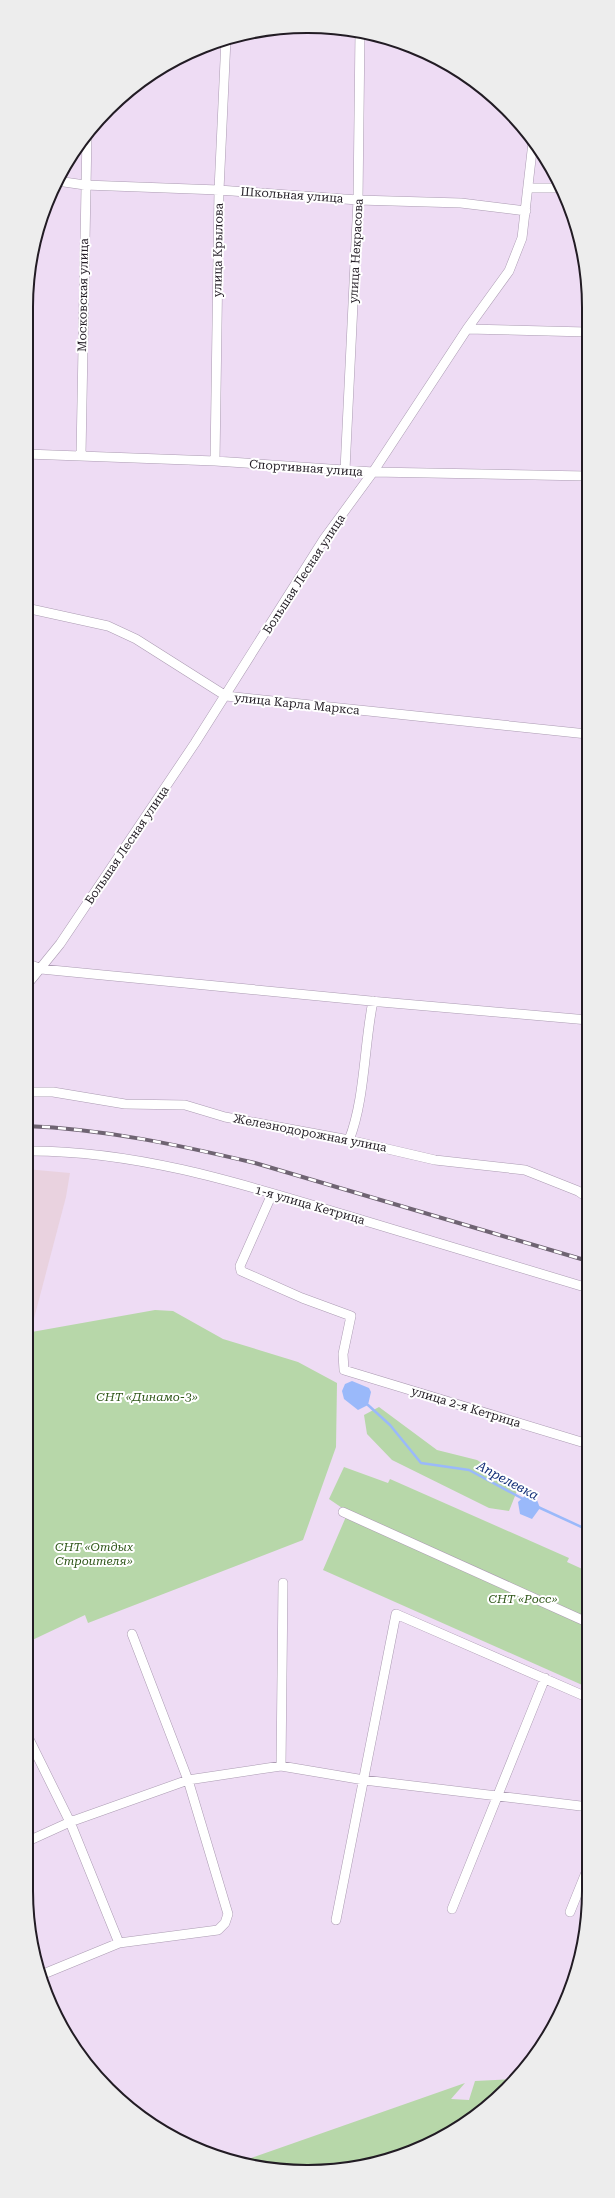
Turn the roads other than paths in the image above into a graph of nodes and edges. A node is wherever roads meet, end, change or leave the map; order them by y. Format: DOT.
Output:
graph roads {
  1 [pos="360,38"];
  2 [pos="226,46"];
  3 [pos="87,145"];
  4 [pos="532,150"];
  5 [pos="63,182"];
  6 [pos="85,185"];
  7 [pos="528,188"];
  8 [pos="555,188"];
  9 [pos="219,190"];
  10 [pos="358,200"];
  11 [pos="526,211"];
  12 [pos="467,329"];
  13 [pos="582,332"];
  14 [pos="33,454"];
  15 [pos="81,455"];
  16 [pos="215,461"];
  17 [pos="345,470"];
  18 [pos="373,472"];
  19 [pos="582,476"];
  20 [pos="33,610"];
  21 [pos="226,696"];
  22 [pos="582,733"];
  23 [pos="33,966"];
  24 [pos="41,969"];
  25 [pos="33,978"];
  26 [pos="373,1002"];
  27 [pos="582,1019"];
  28 [pos="33,1092"];
  29 [pos="349,1140"];
  30 [pos="33,1152"];
  31 [pos="272,1194"];
  32 [pos="582,1194"];
  33 [pos="582,1286"];
  34 [pos="582,1442"];
  35 [pos="343,1512"];
  36 [pos="283,1583"];
  37 [pos="582,1620"];
  38 [pos="132,1634"];
  39 [pos="545,1678"];
  40 [pos="582,1695"];
  41 [pos="33,1747"];
  42 [pos="280,1766"];
  43 [pos="188,1780"];
  44 [pos="364,1780"];
  45 [pos="498,1795"];
  46 [pos="582,1806"];
  47 [pos="70,1822"];
  48 [pos="33,1839"];
  49 [pos="582,1882"];
  50 [pos="452,1909"];
  51 [pos="570,1912"];
  52 [pos="336,1920"];
  53 [pos="119,1943"];
  54 [pos="46,1973"];
  1 -- 10 [label="street, улица Некрасова"];
  2 -- 9 [label="street, улица Крылова"];
  3 -- 6 [label="street, Московская улица"];
  4 -- 7 [label="street, Большая Лесная улица"];
  5 -- 6 [label="street, Школьная улица"];
  6 -- 9 [label="street, Школьная улица"];
  6 -- 15 [label="street, Московская улица"];
  7 -- 8 [label="street"];
  7 -- 11 [label="street, Большая Лесная улица"];
  9 -- 10 [label="street, Школьная улица"];
  9 -- 16 [label="street, улица Крылова"];
  10 -- 11 [label="street, Школьная улица"];
  10 -- 17 [label="street, улица Некрасова"];
  11 -- 12 [label="street, Большая Лесная улица"];
  12 -- 13 [label="street"];
  12 -- 18 [label="street, Большая Лесная улица"];
  14 -- 15 [label="street, Спортивная улица"];
  15 -- 16 [label="street, Спортивная улица"];
  16 -- 17 [label="street, Спортивная улица"];
  17 -- 18 [label="street, Спортивная улица"];
  18 -- 19 [label="street, Спортивная улица"];
  18 -- 21 [label="street, Большая Лесная улица"];
  20 -- 21 [label="street, улица Карла Маркса"];
  21 -- 22 [label="street, улица Карла Маркса"];
  21 -- 24 [label="street, Большая Лесная улица"];
  23 -- 24 [label="street"];
  24 -- 25 [label="street, Большая Лесная улица"];
  24 -- 26 [label="street"];
  26 -- 27 [label="street"];
  26 -- 29 [label="street"];
  28 -- 29 [label="street, Железнодорожная улица"];
  29 -- 32 [label="street, Железнодорожная улица"];
  30 -- 31 [label="street, 1-я улица Кетрица"];
  31 -- 33 [label="street, 1-я улица Кетрица"];
  31 -- 34 [label="street, улица 2-я Кетрица"];
  35 -- 37 [label="street"];
  36 -- 42 [label="street"];
  38 -- 43 [label="street"];
  39 -- 40 [label="street"];
  39 -- 44 [label="street"];
  39 -- 45 [label="street"];
  41 -- 47 [label="street"];
  42 -- 43 [label="street"];
  42 -- 44 [label="street"];
  43 -- 47 [label="street"];
  43 -- 53 [label="street"];
  44 -- 45 [label="street"];
  44 -- 52 [label="street"];
  45 -- 46 [label="street"];
  45 -- 50 [label="street"];
  47 -- 48 [label="street"];
  47 -- 53 [label="street"];
  49 -- 51 [label="street"];
  53 -- 54 [label="street"];
}
